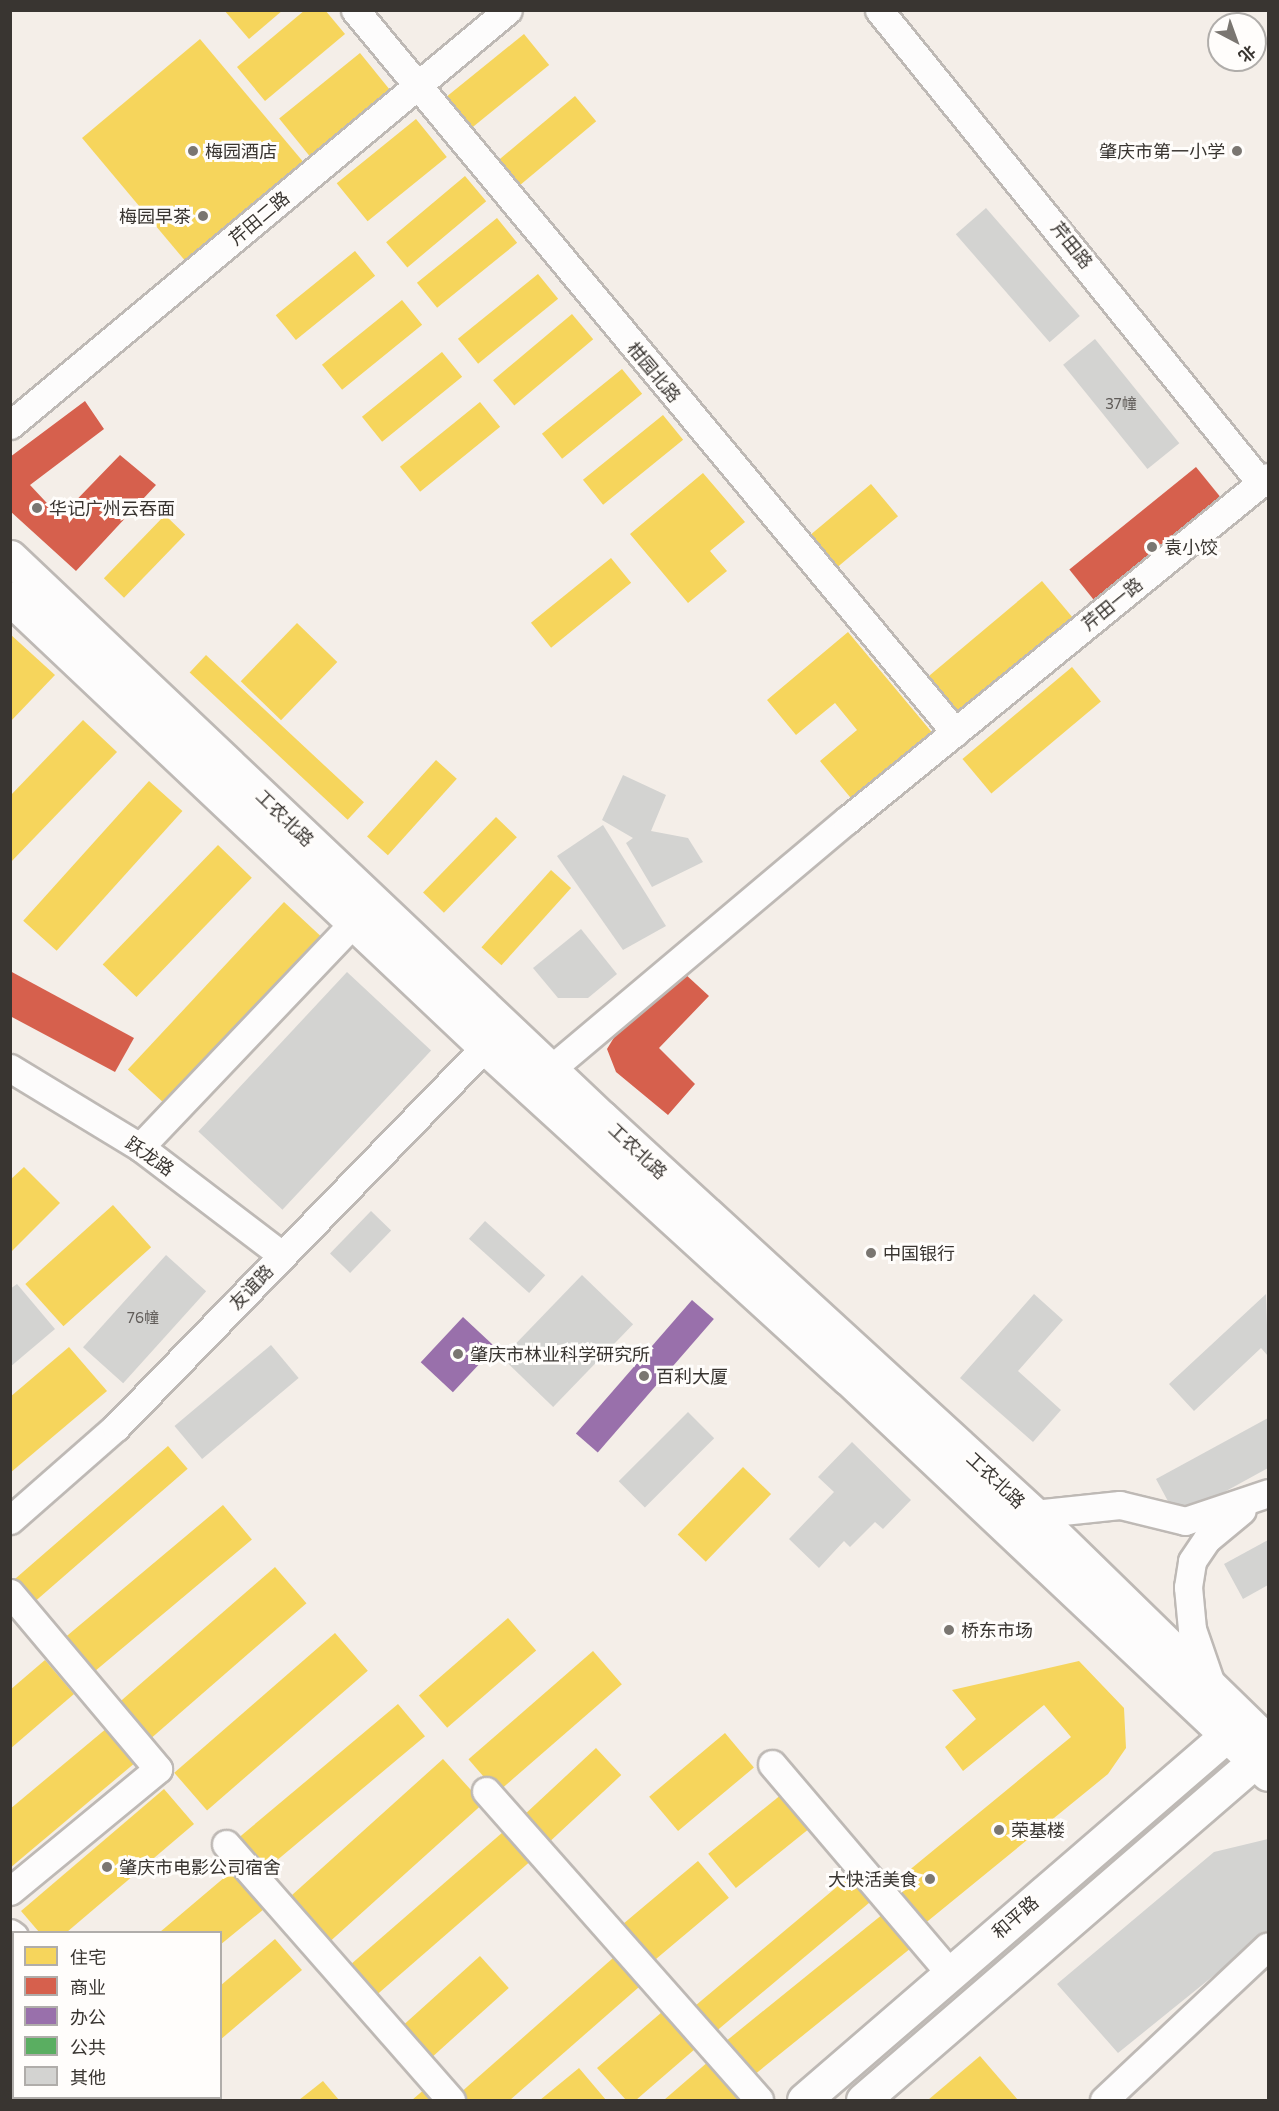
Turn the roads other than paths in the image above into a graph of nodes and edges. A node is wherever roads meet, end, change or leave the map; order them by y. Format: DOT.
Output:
graph roads {
  1 [pos="355,10"];
  2 [pos="508,10"];
  3 [pos="879,10"];
  4 [pos="417,87"];
  5 [pos="10,425"];
  6 [pos="1265,480"];
  7 [pos="10,557"];
  8 [pos="10,598"];
  9 [pos="955,732"];
  10 [pos="354,922"];
  11 [pos="485,1047"];
  12 [pos="10,1068"];
  13 [pos="551,1069"];
  14 [pos="140,1147"];
  15 [pos="282,1255"];
  16 [pos="1261,1496"];
  17 [pos="1034,1514"];
  18 [pos="10,1520"];
  19 [pos="10,1593"];
  20 [pos="1212,1689"];
  21 [pos="1227,1735"];
  22 [pos="1264,1759"];
  23 [pos="772,1764"];
  24 [pos="486,1791"];
  25 [pos="226,1845"];
  26 [pos="10,1891"];
  27 [pos="1267,1947"];
  28 [pos="950,1973"];
  29 [pos="451,2100"];
  30 [pos="759,2100"];
  31 [pos="804,2100"];
  32 [pos="863,2100"];
  33 [pos="1104,2100"];
  1 -- 4 [label="street, 柑园北路"];
  2 -- 4 [label="street, 芹田二路"];
  3 -- 6 [label="street, 芹田路"];
  4 -- 5 [label="street, 芹田二路"];
  4 -- 9 [label="street, 柑园北路"];
  6 -- 9 [label="street, 芹田一路"];
  7 -- 13 [label="street, 工农北路"];
  8 -- 10 [label="street, 工农北路"];
  9 -- 13 [label="street, 芹田一路"];
  10 -- 11 [label="street, 工农北路"];
  10 -- 14 [label="street"];
  11 -- 15 [label="street, 友谊路"];
  11 -- 21 [label="street, 工农北路"];
  12 -- 14 [label="street, 跃龙路"];
  13 -- 17 [label="street, 工农北路"];
  14 -- 15 [label="street, 跃龙路"];
  15 -- 18 [label="street, 友谊路"];
  16 -- 17 [label="street"];
  16 -- 20 [label="street"];
  17 -- 20 [label="street, 工农北路"];
  19 -- 26 [label="street"];
  20 -- 22 [label="street, 工农北路"];
  21 -- 22 [label="street, 工农北路"];
  21 -- 28 [label="street, 和平路"];
  22 -- 32 [label="street, 和平路"];
  23 -- 28 [label="street"];
  24 -- 30 [label="street"];
  25 -- 29 [label="street"];
  27 -- 33 [label="street"];
  28 -- 31 [label="street, 和平路"];
}
